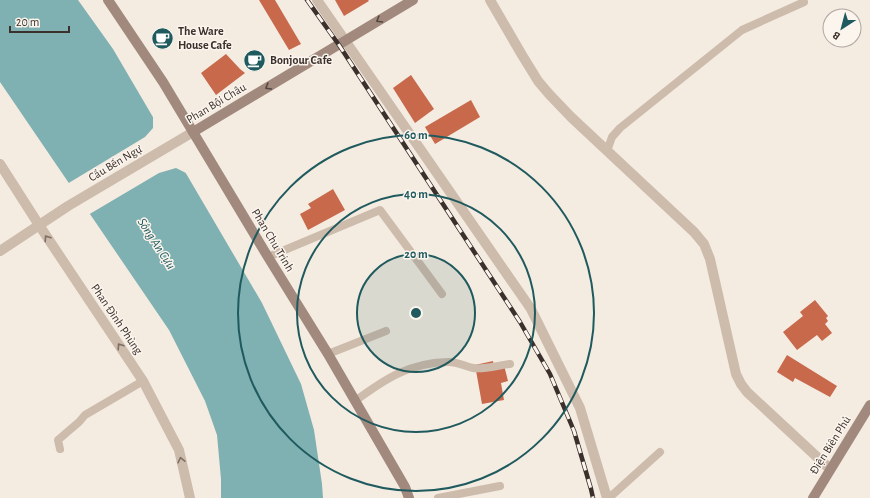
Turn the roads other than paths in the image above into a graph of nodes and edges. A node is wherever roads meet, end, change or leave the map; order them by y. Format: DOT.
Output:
graph roads {
  1 [pos="108,0"];
  2 [pos="317,0"];
  3 [pos="412,0"];
  4 [pos="490,0"];
  5 [pos="804,2"];
  6 [pos="345,41"];
  7 [pos="193,132"];
  8 [pos="176,142"];
  9 [pos="607,151"];
  10 [pos="0,164"];
  11 [pos="39,225"];
  12 [pos="0,251"];
  13 [pos="268,257"];
  14 [pos="442,294"];
  15 [pos="386,331"];
  16 [pos="328,354"];
  17 [pos="510,364"];
  18 [pos="143,381"];
  19 [pos="356,401"];
  20 [pos="870,405"];
  21 [pos="60,449"];
  22 [pos="660,452"];
  23 [pos="830,470"];
  24 [pos="500,486"];
  25 [pos="190,498"];
  26 [pos="409,498"];
  27 [pos="438,498"];
  28 [pos="608,498"];
  29 [pos="813,498"];
  1 -- 7 [label="street, Phan Chu Trinh"];
  2 -- 6 [label="street"];
  3 -- 6 [label="street, Phan Bội Châu, one-way"];
  4 -- 9 [label="street"];
  5 -- 9 [label="lane"];
  6 -- 7 [label="street, Phan Bội Châu, one-way"];
  6 -- 28 [label="street"];
  7 -- 8 [label="street, Phan Bội Châu"];
  7 -- 13 [label="street, Phan Chu Trinh"];
  8 -- 11 [label="street, Cầu Bến Ngự"];
  9 -- 23 [label="street"];
  10 -- 11 [label="street, Phan Đình Phùng"];
  11 -- 12 [label="street"];
  18 -- 11 [label="street, Phan Đình Phùng, one-way"];
  13 -- 14 [label="lane"];
  13 -- 16 [label="street, Phan Chu Trinh"];
  15 -- 16 [label="lane"];
  16 -- 19 [label="street, Phan Chu Trinh"];
  17 -- 19 [label="lane"];
  18 -- 21 [label="lane"];
  25 -- 18 [label="street, Phan Đình Phùng, one-way"];
  19 -- 26 [label="street, Phan Chu Trinh"];
  20 -- 23 [label="street, Điện Biên Phủ"];
  22 -- 28 [label="lane"];
  23 -- 29 [label="street, Điện Biên Phủ"];
  24 -- 27 [label="lane"];
}
